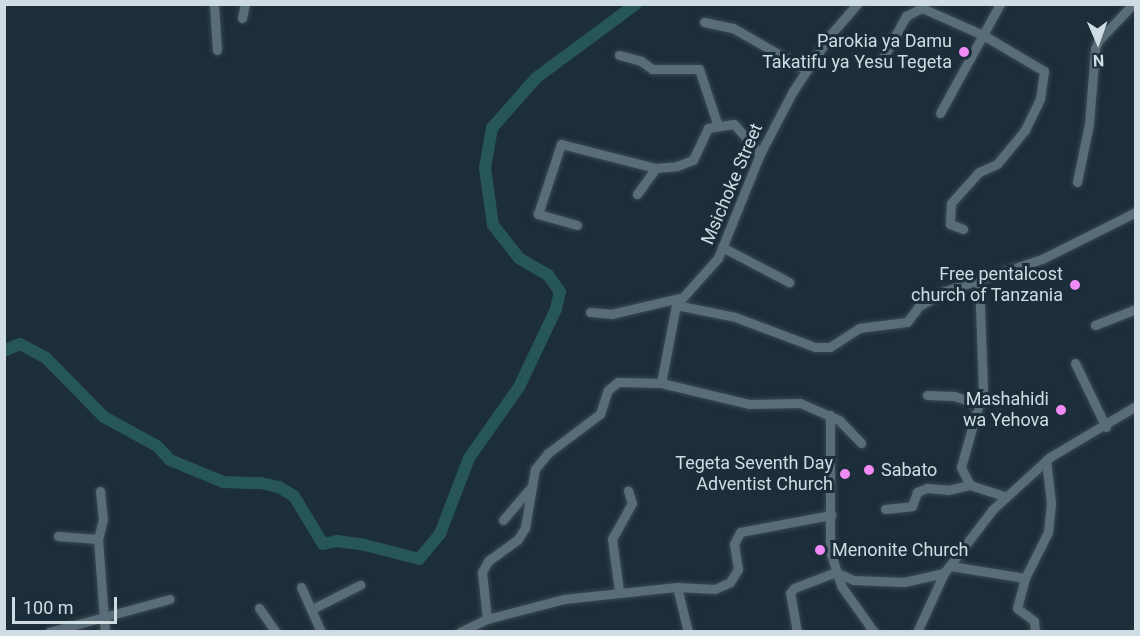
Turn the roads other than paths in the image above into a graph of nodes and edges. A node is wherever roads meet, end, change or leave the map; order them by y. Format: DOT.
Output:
graph roads {
  1 [pos="214,4"];
  2 [pos="245,4"];
  3 [pos="857,4"];
  4 [pos="1000,4"];
  5 [pos="1133,4"];
  6 [pos="242,18"];
  7 [pos="704,22"];
  8 [pos="983,35"];
  9 [pos="217,50"];
  10 [pos="619,55"];
  11 [pos="883,58"];
  12 [pos="806,70"];
  13 [pos="940,112"];
  14 [pos="718,126"];
  15 [pos="760,153"];
  16 [pos="656,168"];
  17 [pos="1077,182"];
  18 [pos="637,194"];
  19 [pos="1136,212"];
  20 [pos="578,225"];
  21 [pos="963,229"];
  22 [pos="722,247"];
  23 [pos="979,281"];
  24 [pos="789,282"];
  25 [pos="677,302"];
  26 [pos="1136,309"];
  27 [pos="590,312"];
  28 [pos="1095,325"];
  29 [pos="1075,363"];
  30 [pos="661,383"];
  31 [pos="927,395"];
  32 [pos="979,404"];
  33 [pos="1136,406"];
  34 [pos="830,415"];
  35 [pos="1106,427"];
  36 [pos="861,443"];
  37 [pos="1046,460"];
  38 [pos="970,484"];
  39 [pos="532,486"];
  40 [pos="100,491"];
  41 [pos="628,491"];
  42 [pos="1006,497"];
  43 [pos="885,509"];
  44 [pos="831,515"];
  45 [pos="503,520"];
  46 [pos="58,536"];
  47 [pos="98,539"];
  48 [pos="947,569"];
  49 [pos="836,572"];
  50 [pos="1025,578"];
  51 [pos="360,585"];
  52 [pos="301,587"];
  53 [pos="677,587"];
  54 [pos="619,591"];
  55 [pos="170,599"];
  56 [pos="258,608"];
  57 [pos="312,609"];
  58 [pos="101,617"];
  59 [pos="487,619"];
  60 [pos="49,632"];
  61 [pos="105,632"];
  62 [pos="276,632"];
  63 [pos="321,632"];
  64 [pos="460,632"];
  65 [pos="688,632"];
  66 [pos="797,632"];
  67 [pos="874,632"];
  68 [pos="917,632"];
  69 [pos="1035,632"];
  1 -- 9 [label="street"];
  2 -- 6 [label="street"];
  3 -- 12 [label="street, Msichoke Street"];
  4 -- 8 [label="street"];
  5 -- 17 [label="street"];
  7 -- 12 [label="street"];
  8 -- 11 [label="street"];
  8 -- 13 [label="street"];
  8 -- 21 [label="street"];
  10 -- 14 [label="street"];
  12 -- 15 [label="street, Msichoke Street"];
  14 -- 15 [label="street"];
  14 -- 16 [label="street"];
  15 -- 22 [label="street, Msichoke Street"];
  16 -- 18 [label="street"];
  16 -- 20 [label="street"];
  19 -- 23 [label="street"];
  22 -- 24 [label="street"];
  22 -- 25 [label="street, Msichoke Street"];
  23 -- 25 [label="street"];
  23 -- 32 [label="street"];
  25 -- 27 [label="street"];
  25 -- 30 [label="street"];
  26 -- 28 [label="street"];
  29 -- 35 [label="street"];
  30 -- 34 [label="street"];
  30 -- 39 [label="street"];
  31 -- 32 [label="street"];
  32 -- 38 [label="street"];
  33 -- 35 [label="street"];
  34 -- 36 [label="street"];
  34 -- 44 [label="street"];
  35 -- 37 [label="street"];
  37 -- 42 [label="street"];
  37 -- 50 [label="street"];
  38 -- 42 [label="street"];
  38 -- 43 [label="street"];
  39 -- 45 [label="street"];
  39 -- 59 [label="street"];
  40 -- 47 [label="street"];
  41 -- 54 [label="street"];
  42 -- 48 [label="street"];
  44 -- 49 [label="street"];
  44 -- 53 [label="street"];
  46 -- 47 [label="street"];
  47 -- 58 [label="street"];
  48 -- 49 [label="street"];
  48 -- 50 [label="street"];
  48 -- 68 [label="street"];
  49 -- 66 [label="street"];
  49 -- 67 [label="street"];
  50 -- 69 [label="street"];
  51 -- 57 [label="street"];
  52 -- 57 [label="street"];
  53 -- 54 [label="street"];
  53 -- 65 [label="street"];
  54 -- 59 [label="street"];
  55 -- 58 [label="street"];
  56 -- 62 [label="street"];
  57 -- 63 [label="street"];
  58 -- 60 [label="street"];
  58 -- 61 [label="street"];
  59 -- 64 [label="street"];
}
